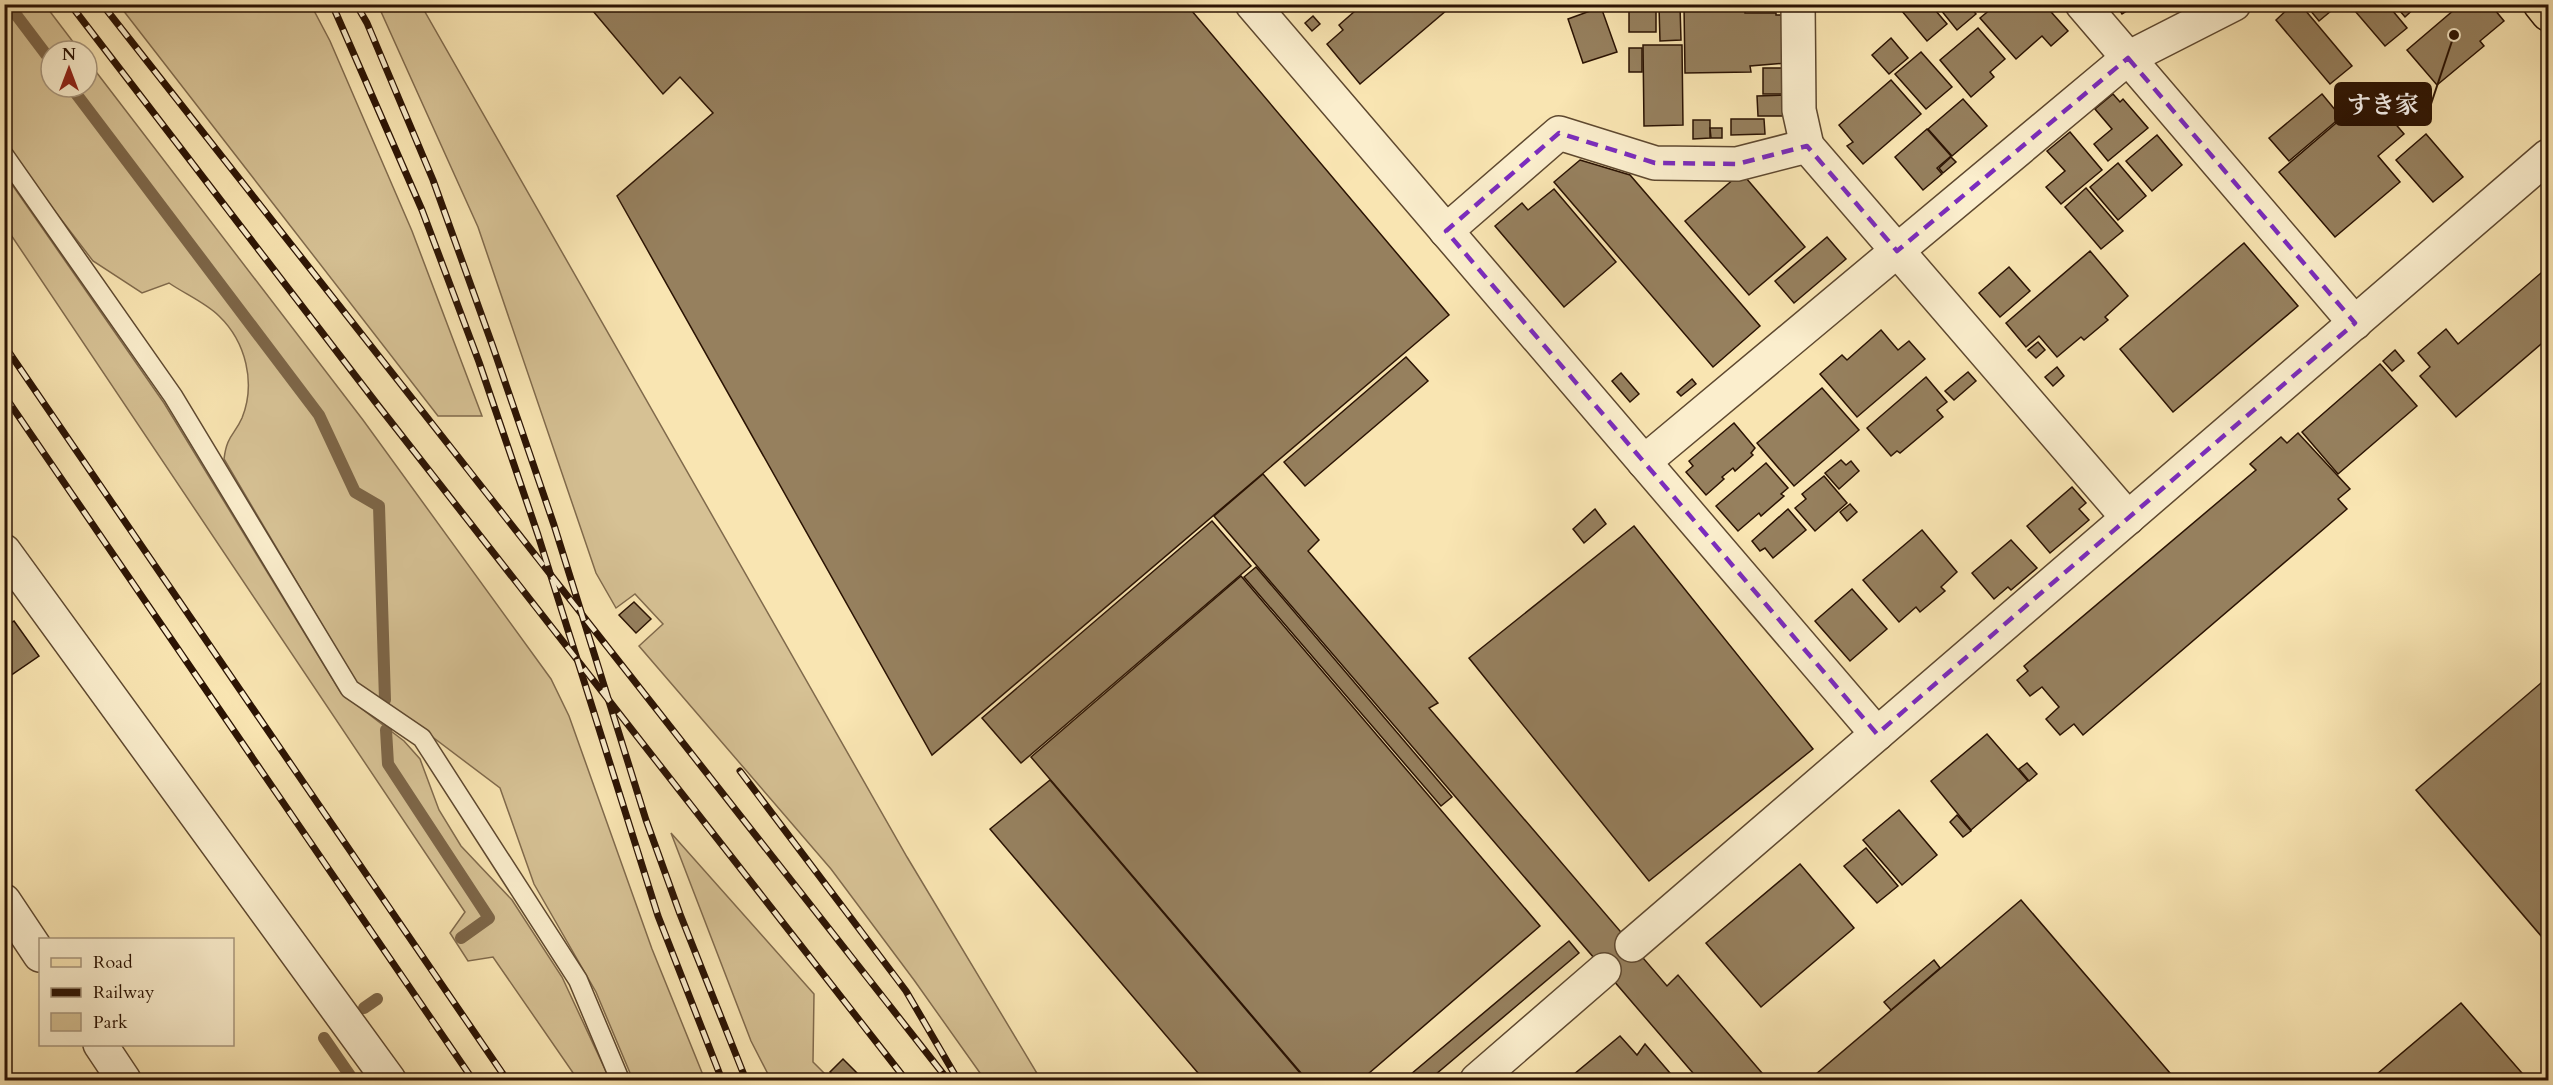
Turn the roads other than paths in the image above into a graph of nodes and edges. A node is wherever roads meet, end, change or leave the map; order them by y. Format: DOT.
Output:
graph roads {
  1 [pos="1252,4"];
  2 [pos="1798,4"];
  3 [pos="2082,4"];
  4 [pos="2234,4"];
  5 [pos="2540,4"];
  6 [pos="2548,14"];
  7 [pos="2128,58"];
  8 [pos="1807,146"];
  9 [pos="4,156"];
  10 [pos="2548,156"];
  11 [pos="1446,231"];
  12 [pos="1897,251"];
  13 [pos="2355,323"];
  14 [pos="1644,462"];
  15 [pos="2128,518"];
  16 [pos="4,551"];
  17 [pos="1877,734"];
  18 [pos="4,901"];
  19 [pos="1632,945"];
  20 [pos="39,954"];
  21 [pos="1604,970"];
  22 [pos="101,1046"];
  23 [pos="124,1080"];
  24 [pos="389,1080"];
  25 [pos="620,1080"];
  26 [pos="1478,1080"];
  1 -- 11 [label="street"];
  2 -- 8 [label="street"];
  3 -- 7 [label="street"];
  4 -- 7 [label="street"];
  5 -- 6 [label="main road"];
  7 -- 12 [label="street"];
  7 -- 13 [label="street"];
  8 -- 11 [label="street"];
  8 -- 12 [label="street"];
  9 -- 25 [label="lane"];
  10 -- 13 [label="street"];
  11 -- 14 [label="street"];
  12 -- 14 [label="street"];
  12 -- 15 [label="street"];
  13 -- 15 [label="street"];
  14 -- 17 [label="street"];
  15 -- 17 [label="street"];
  16 -- 24 [label="street"];
  17 -- 19 [label="street"];
  18 -- 20 [label="street"];
  21 -- 26 [label="street"];
  22 -- 23 [label="street"];
}
